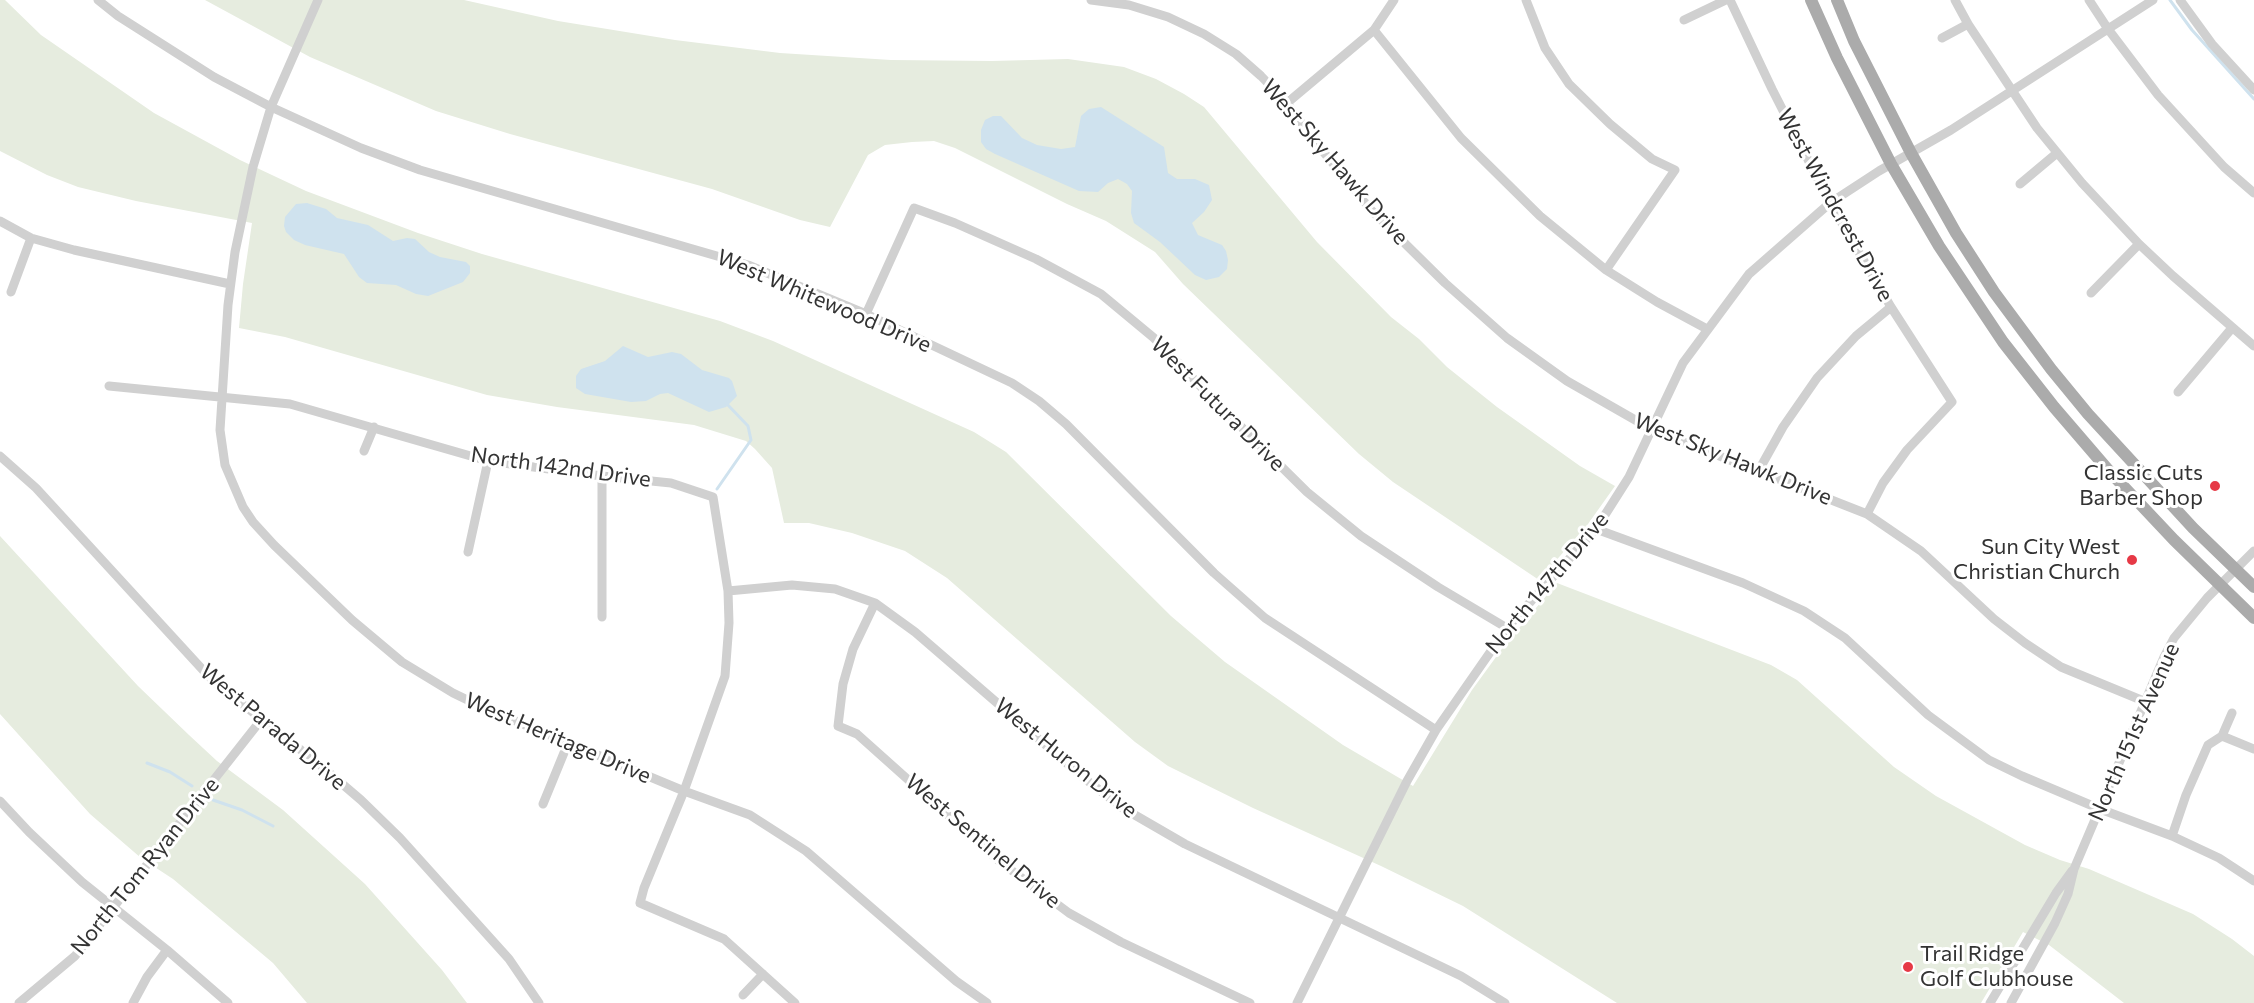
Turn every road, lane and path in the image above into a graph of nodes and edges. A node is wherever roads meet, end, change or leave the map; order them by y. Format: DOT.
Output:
graph roads {
  1 [pos="98,0"];
  2 [pos="318,0"];
  3 [pos="1091,0"];
  4 [pos="1394,0"];
  5 [pos="1526,0"];
  6 [pos="1728,0"];
  7 [pos="1811,0"];
  8 [pos="1837,0"];
  9 [pos="1955,0"];
  10 [pos="2089,0"];
  11 [pos="2153,0"];
  12 [pos="2180,0"];
  13 [pos="1684,20"];
  14 [pos="1968,24"];
  15 [pos="2108,29"];
  16 [pos="1374,30"];
  17 [pos="1942,38"];
  18 [pos="2254,90"];
  19 [pos="2012,92"];
  20 [pos="1287,103"];
  21 [pos="271,107"];
  22 [pos="2057,153"];
  23 [pos="1901,158"];
  24 [pos="2020,184"];
  25 [pos="2254,193"];
  26 [pos="1830,202"];
  27 [pos="0,221"];
  28 [pos="31,237"];
  29 [pos="2139,244"];
  30 [pos="1606,270"];
  31 [pos="230,284"];
  32 [pos="10,292"];
  33 [pos="2091,293"];
  34 [pos="1891,306"];
  35 [pos="866,314"];
  36 [pos="1707,328"];
  37 [pos="2232,328"];
  38 [pos="2254,346"];
  39 [pos="109,386"];
  40 [pos="2178,392"];
  41 [pos="222,398"];
  42 [pos="374,427"];
  43 [pos="1651,429"];
  44 [pos="364,451"];
  45 [pos="0,456"];
  46 [pos="488,461"];
  47 [pos="1760,470"];
  48 [pos="602,476"];
  49 [pos="1867,514"];
  50 [pos="1596,529"];
  51 [pos="2254,551"];
  52 [pos="468,552"];
  53 [pos="2228,577"];
  54 [pos="2254,587"];
  55 [pos="728,591"];
  56 [pos="875,603"];
  57 [pos="602,617"];
  58 [pos="2254,618"];
  59 [pos="1507,628"];
  60 [pos="2146,702"];
  61 [pos="2232,713"];
  62 [pos="261,720"];
  63 [pos="1436,730"];
  64 [pos="2222,736"];
  65 [pos="568,743"];
  66 [pos="2254,749"];
  67 [pos="684,791"];
  68 [pos="0,801"];
  69 [pos="543,804"];
  70 [pos="2100,809"];
  71 [pos="2172,836"];
  72 [pos="2074,869"];
  73 [pos="2254,881"];
  74 [pos="114,907"];
  75 [pos="1340,919"];
  76 [pos="167,950"];
  77 [pos="763,974"];
  78 [pos="1997,993"];
  79 [pos="743,995"];
  80 [pos="18,1003"];
  81 [pos="133,1003"];
  82 [pos="228,1003"];
  83 [pos="539,1003"];
  84 [pos="795,1003"];
  85 [pos="987,1003"];
  86 [pos="1250,1003"];
  87 [pos="1297,1003"];
  88 [pos="1505,1003"];
  89 [pos="1990,1003"];
  90 [pos="2012,1003"];
  1 -- 21 [label="street, West Whitewood Drive"];
  2 -- 21 [label="street, West Heritage Drive"];
  3 -- 20 [label="street, West Sky Hawk Drive"];
  4 -- 16 [label="street"];
  5 -- 30 [label="street"];
  6 -- 13 [label="street"];
  6 -- 26 [label="street, West Windcrest Drive"];
  7 -- 23 [label="main road"];
  8 -- 23 [label="main road"];
  9 -- 14 [label="street"];
  10 -- 15 [label="street"];
  11 -- 15 [label="street, North 147th Drive"];
  12 -- 18 [label="street"];
  14 -- 17 [label="street"];
  14 -- 19 [label="street"];
  15 -- 19 [label="street, North 147th Drive"];
  15 -- 25 [label="street"];
  16 -- 20 [label="street"];
  16 -- 30 [label="street"];
  19 -- 22 [label="street"];
  19 -- 23 [label="street, North 147th Drive"];
  20 -- 43 [label="street, West Sky Hawk Drive"];
  21 -- 31 [label="street, West Heritage Drive"];
  21 -- 35 [label="street, West Whitewood Drive"];
  22 -- 24 [label="street"];
  22 -- 29 [label="street"];
  23 -- 26 [label="street, North 147th Drive"];
  23 -- 53 [label="main road"];
  23 -- 53 [label="main road"];
  26 -- 34 [label="street, West Windcrest Drive"];
  26 -- 36 [label="street, North 147th Drive"];
  27 -- 28 [label="street"];
  28 -- 31 [label="street"];
  28 -- 32 [label="street"];
  29 -- 33 [label="street"];
  29 -- 37 [label="street"];
  30 -- 36 [label="street"];
  31 -- 41 [label="street, West Heritage Drive"];
  34 -- 47 [label="street"];
  34 -- 49 [label="street, West Windcrest Drive"];
  35 -- 59 [label="street, West Futura Drive"];
  35 -- 63 [label="street, West Whitewood Drive"];
  36 -- 43 [label="street, North 147th Drive"];
  37 -- 38 [label="street"];
  37 -- 40 [label="street"];
  39 -- 41 [label="street, North 142nd Drive"];
  41 -- 42 [label="street, North 142nd Drive"];
  41 -- 65 [label="street, West Heritage Drive"];
  42 -- 44 [label="street"];
  42 -- 46 [label="street, North 142nd Drive"];
  43 -- 47 [label="street, West Sky Hawk Drive"];
  43 -- 50 [label="street, North 147th Drive"];
  45 -- 62 [label="street, West Parada Drive"];
  46 -- 48 [label="street, North 142nd Drive"];
  46 -- 52 [label="street"];
  47 -- 49 [label="street, West Sky Hawk Drive"];
  48 -- 55 [label="street, North 142nd Drive"];
  48 -- 57 [label="street"];
  49 -- 60 [label="street, West Sky Hawk Drive"];
  50 -- 59 [label="street, North 147th Drive"];
  50 -- 70 [label="street"];
  51 -- 53 [label="street, North 151st Avenue"];
  53 -- 54 [label="main road"];
  53 -- 58 [label="main road"];
  53 -- 60 [label="street, North 151st Avenue"];
  55 -- 56 [label="street, West Huron Drive"];
  55 -- 67 [label="street"];
  56 -- 75 [label="street, West Huron Drive"];
  56 -- 86 [label="street, West Sentinel Drive"];
  59 -- 63 [label="street, North 147th Drive"];
  60 -- 70 [label="street, North 151st Avenue"];
  61 -- 64 [label="street"];
  62 -- 74 [label="street, North Tom Ryan Drive"];
  62 -- 83 [label="street, West Parada Drive"];
  63 -- 75 [label="street, North 147th Drive"];
  64 -- 66 [label="street"];
  64 -- 71 [label="street"];
  65 -- 67 [label="street, West Heritage Drive"];
  65 -- 69 [label="street"];
  67 -- 77 [label="street"];
  67 -- 85 [label="street, West Heritage Drive"];
  68 -- 74 [label="street"];
  70 -- 71 [label="street"];
  70 -- 72 [label="street, North 151st Avenue"];
  71 -- 73 [label="street"];
  72 -- 78 [label="street, North 151st Avenue"];
  72 -- 90 [label="street, North 151st Avenue"];
  74 -- 76 [label="street"];
  74 -- 80 [label="street, North Tom Ryan Drive"];
  75 -- 87 [label="street, North 147th Drive"];
  75 -- 88 [label="street, West Huron Drive"];
  76 -- 81 [label="street"];
  76 -- 82 [label="street"];
  77 -- 79 [label="street"];
  77 -- 84 [label="street"];
  78 -- 89 [label="street, North 151st Avenue"];
  78 -- 90 [label="street"];
}
